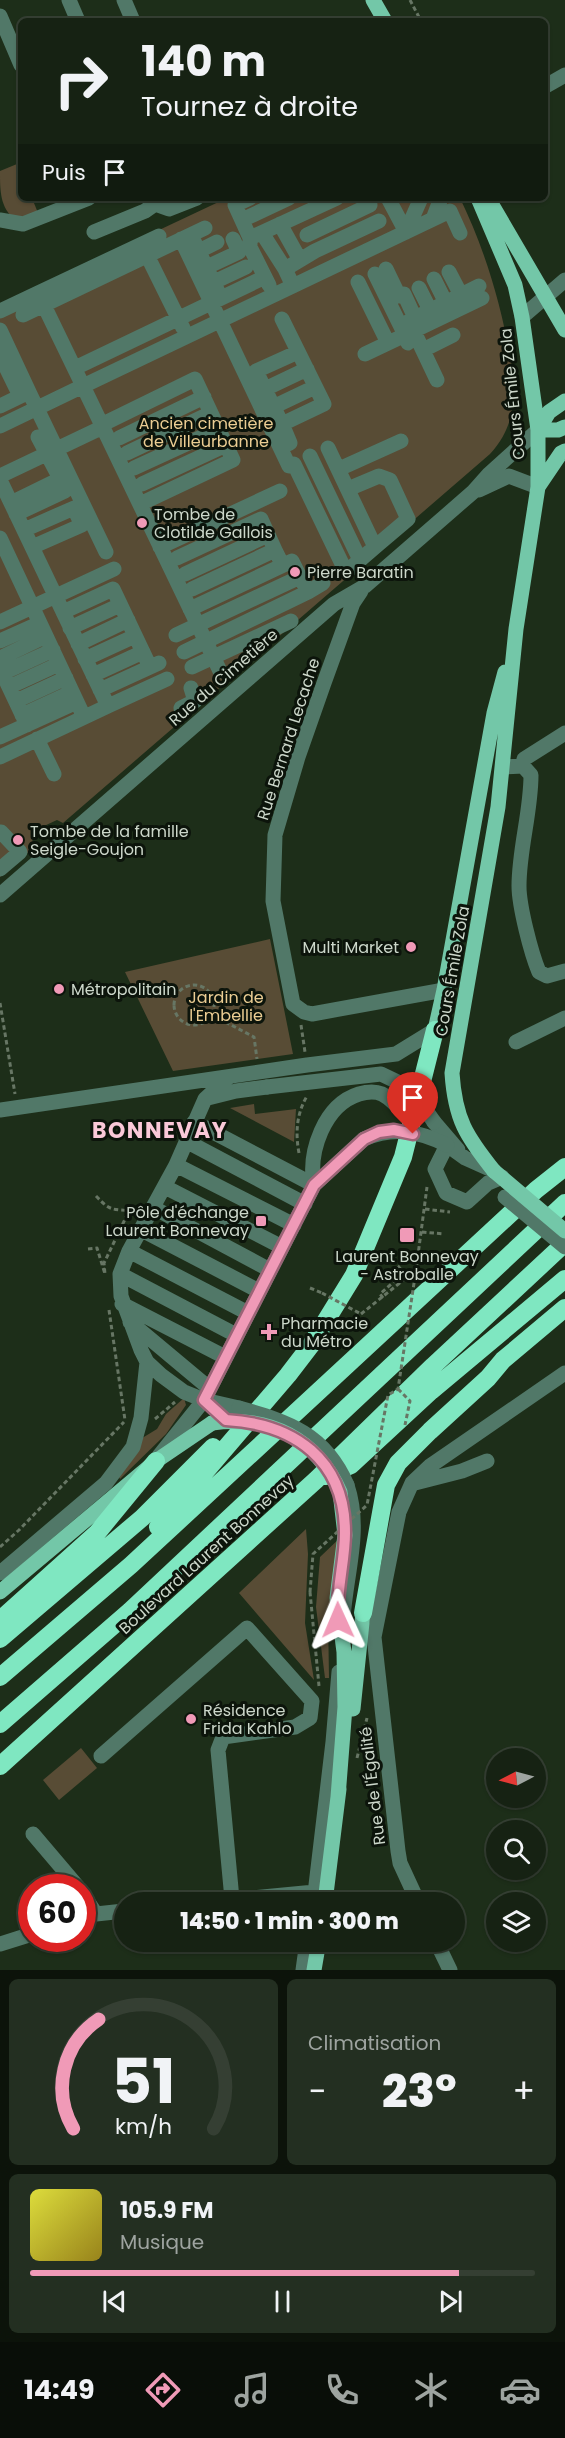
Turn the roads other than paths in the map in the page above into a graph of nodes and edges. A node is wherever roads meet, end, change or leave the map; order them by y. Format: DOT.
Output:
graph roads {
  1 [pos="124,0"];
  2 [pos="373,0"];
  3 [pos="73,1"];
  4 [pos="0,16"];
  5 [pos="77,18"];
  6 [pos="132,18"];
  7 [pos="383,18"];
  8 [pos="18,58"];
  9 [pos="565,75"];
  10 [pos="548,85"];
  11 [pos="77,201"];
  12 [pos="154,201"];
  13 [pos="189,201"];
  14 [pos="244,201"];
  15 [pos="285,201"];
  16 [pos="330,201"];
  17 [pos="369,201"];
  18 [pos="415,201"];
  19 [pos="422,201"];
  20 [pos="478,201"];
  21 [pos="490,201"];
  22 [pos="448,203"];
  23 [pos="397,210"];
  24 [pos="0,220"];
  25 [pos="379,221"];
  26 [pos="280,224"];
  27 [pos="205,228"];
  28 [pos="94,232"];
  29 [pos="460,232"];
  30 [pos="242,235"];
  31 [pos="307,235"];
  32 [pos="159,236"];
  33 [pos="186,237"];
  34 [pos="388,240"];
  35 [pos="217,242"];
  36 [pos="145,250"];
  37 [pos="199,251"];
  38 [pos="300,260"];
  39 [pos="207,267"];
  40 [pos="246,267"];
  41 [pos="285,268"];
  42 [pos="381,271"];
  43 [pos="449,272"];
  44 [pos="434,279"];
  45 [pos="260,280"];
  46 [pos="565,280"];
  47 [pos="214,282"];
  48 [pos="358,282"];
  49 [pos="293,286"];
  50 [pos="419,288"];
  51 [pos="546,294"];
  52 [pos="275,295"];
  53 [pos="461,295"];
  54 [pos="41,299"];
  55 [pos="217,301"];
  56 [pos="446,303"];
  57 [pos="430,310"];
  58 [pos="0,311"];
  59 [pos="23,315"];
  60 [pos="522,317"];
  61 [pos="178,319"];
  62 [pos="282,319"];
  63 [pos="220,321"];
  64 [pos="411,328"];
  65 [pos="0,330"];
  66 [pos="565,330"];
  67 [pos="453,335"];
  68 [pos="187,337"];
  69 [pos="388,344"];
  70 [pos="423,350"];
  71 [pos="298,352"];
  72 [pos="365,354"];
  73 [pos="1,361"];
  74 [pos="75,368"];
  75 [pos="307,369"];
  76 [pos="6,383"];
  77 [pos="83,387"];
  78 [pos="315,387"];
  79 [pos="265,389"];
  80 [pos="25,394"];
  81 [pos="204,397"];
  82 [pos="565,401"];
  83 [pos="0,406"];
  84 [pos="273,407"];
  85 [pos="37,409"];
  86 [pos="211,413"];
  87 [pos="105,424"];
  88 [pos="282,424"];
  89 [pos="0,426"];
  90 [pos="565,428"];
  91 [pos="219,429"];
  92 [pos="538,430"];
  93 [pos="38,437"];
  94 [pos="119,438"];
  95 [pos="400,441"];
  96 [pos="226,445"];
  97 [pos="280,447"];
  98 [pos="328,448"];
  99 [pos="565,451"];
  100 [pos="127,453"];
  101 [pos="52,455"];
  102 [pos="310,456"];
  103 [pos="134,468"];
  104 [pos="339,470"];
  105 [pos="1,481"];
  106 [pos="142,484"];
  107 [pos="62,485"];
  108 [pos="538,487"];
  109 [pos="348,489"];
  110 [pos="280,491"];
  111 [pos="473,492"];
  112 [pos="145,502"];
  113 [pos="14,508"];
  114 [pos="74,508"];
  115 [pos="24,530"];
  116 [pos="268,535"];
  117 [pos="1,541"];
  118 [pos="32,547"];
  119 [pos="375,547"];
  120 [pos="275,550"];
  121 [pos="106,552"];
  122 [pos="168,554"];
  123 [pos="360,560"];
  124 [pos="5,561"];
  125 [pos="283,565"];
  126 [pos="114,569"];
  127 [pos="185,574"];
  128 [pos="300,577"];
  129 [pos="323,582"];
  130 [pos="365,586"];
  131 [pos="192,589"];
  132 [pos="308,592"];
  133 [pos="56,597"];
  134 [pos="120,605"];
  135 [pos="32,607"];
  136 [pos="195,607"];
  137 [pos="63,612"];
  138 [pos="128,621"];
  139 [pos="291,621"];
  140 [pos="0,622"];
  141 [pos="198,625"];
  142 [pos="70,628"];
  143 [pos="516,629"];
  144 [pos="176,635"];
  145 [pos="135,636"];
  146 [pos="0,641"];
  147 [pos="206,641"];
  148 [pos="78,644"];
  149 [pos="53,650"];
  150 [pos="143,651"];
  151 [pos="184,652"];
  152 [pos="86,659"];
  153 [pos="217,664"];
  154 [pos="192,668"];
  155 [pos="93,675"];
  156 [pos="5,677"];
  157 [pos="167,679"];
  158 [pos="191,688"];
  159 [pos="100,690"];
  160 [pos="75,697"];
  161 [pos="108,706"];
  162 [pos="181,708"];
  163 [pos="84,717"];
  164 [pos="25,720"];
  165 [pos="565,733"];
  166 [pos="0,737"];
  167 [pos="37,739"];
  168 [pos="0,757"];
  169 [pos="503,766"];
  170 [pos="523,766"];
  171 [pos="54,774"];
  172 [pos="1,832"];
  173 [pos="0,869"];
  174 [pos="0,895"];
  175 [pos="565,971"];
  176 [pos="444,990"];
  177 [pos="565,1018"];
  178 [pos="435,1030"];
  179 [pos="516,1042"];
  180 [pos="229,1077"];
  181 [pos="205,1099"];
  182 [pos="0,1110"];
  183 [pos="194,1122"];
  184 [pos="412,1123"];
  185 [pos="186,1141"];
  186 [pos="447,1145"];
  187 [pos="465,1158"];
  188 [pos="176,1165"];
  189 [pos="565,1167"];
  190 [pos="495,1177"];
  191 [pos="314,1185"];
  192 [pos="165,1187"];
  193 [pos="565,1203"];
  194 [pos="305,1204"];
  195 [pos="154,1208"];
  196 [pos="294,1225"];
  197 [pos="142,1230"];
  198 [pos="565,1231"];
  199 [pos="565,1245"];
  200 [pos="282,1247"];
  201 [pos="129,1251"];
  202 [pos="270,1270"];
  203 [pos="110,1275"];
  204 [pos="565,1279"];
  205 [pos="260,1291"];
  206 [pos="115,1306"];
  207 [pos="565,1308"];
  208 [pos="248,1312"];
  209 [pos="128,1320"];
  210 [pos="565,1323"];
  211 [pos="236,1335"];
  212 [pos="225,1357"];
  213 [pos="147,1362"];
  214 [pos="565,1373"];
  215 [pos="488,1378"];
  216 [pos="207,1394"];
  217 [pos="260,1407"];
  218 [pos="219,1422"];
  219 [pos="156,1461"];
  220 [pos="487,1461"];
  221 [pos="316,1480"];
  222 [pos="412,1484"];
  223 [pos="344,1489"];
  224 [pos="131,1565"];
  225 [pos="0,1573"];
  226 [pos="0,1592"];
  227 [pos="363,1613"];
  228 [pos="0,1620"];
  229 [pos="0,1639"];
  230 [pos="341,1641"];
  231 [pos="0,1677"];
  232 [pos="368,1686"];
  233 [pos="0,1724"];
  234 [pos="101,1756"];
  235 [pos="0,1766"];
  236 [pos="338,1797"];
  237 [pos="33,1834"];
  238 [pos="67,1874"];
  239 [pos="231,1892"];
  240 [pos="320,1892"];
  241 [pos="321,1892"];
  242 [pos="413,1892"];
  243 [pos="114,1912"];
  244 [pos="96,1915"];
  245 [pos="18,1938"];
  246 [pos="0,1944"];
  247 [pos="305,1952"];
  248 [pos="317,1952"];
  249 [pos="441,1952"];
  250 [pos="303,1970"];
  251 [pos="314,1970"];
  252 [pos="450,1970"];
  1 -- 6 [label="street"];
  2 -- 7 [label="main road"];
  3 -- 5 [label="street"];
  4 -- 8 [label="street"];
  9 -- 10 [label="street"];
  11 -- 24 [label="street"];
  12 -- 13 [label="street"];
  12 -- 28 [label="street"];
  14 -- 30 [label="street"];
  15 -- 30 [label="street"];
  16 -- 26 [label="street"];
  17 -- 25 [label="street"];
  17 -- 31 [label="street"];
  18 -- 23 [label="street"];
  19 -- 23 [label="street"];
  20 -- 60 [label="main road, Cours Émile Zola"];
  21 -- 51 [label="main road"];
  22 -- 23 [label="street"];
  22 -- 29 [label="street"];
  23 -- 34 [label="street"];
  25 -- 34 [label="street"];
  25 -- 38 [label="street"];
  26 -- 30 [label="street"];
  26 -- 38 [label="street"];
  27 -- 33 [label="street"];
  30 -- 39 [label="street"];
  30 -- 40 [label="street"];
  30 -- 41 [label="street"];
  30 -- 45 [label="street"];
  32 -- 36 [label="street"];
  33 -- 36 [label="street"];
  33 -- 37 [label="street"];
  33 -- 55 [label="street"];
  34 -- 49 [label="street"];
  35 -- 37 [label="street"];
  36 -- 54 [label="street"];
  36 -- 61 [label="street"];
  37 -- 39 [label="street"];
  38 -- 41 [label="street"];
  39 -- 47 [label="street"];
  40 -- 45 [label="street"];
  40 -- 47 [label="street"];
  41 -- 49 [label="street"];
  42 -- 64 [label="street"];
  43 -- 53 [label="street"];
  44 -- 56 [label="street"];
  45 -- 52 [label="street"];
  45 -- 55 [label="street"];
  46 -- 51 [label="street"];
  47 -- 55 [label="street"];
  48 -- 69 [label="street"];
  49 -- 52 [label="street"];
  50 -- 57 [label="street"];
  51 -- 60 [label="street"];
  51 -- 66 [label="main road"];
  52 -- 63 [label="street"];
  53 -- 56 [label="street"];
  53 -- 64 [label="street"];
  54 -- 58 [label="street"];
  54 -- 59 [label="street"];
  54 -- 74 [label="street"];
  55 -- 61 [label="street"];
  55 -- 63 [label="street"];
  56 -- 57 [label="street"];
  57 -- 64 [label="street"];
  60 -- 92 [label="main road, Cours Émile Zola"];
  61 -- 68 [label="street"];
  61 -- 74 [label="street"];
  62 -- 71 [label="street"];
  63 -- 68 [label="street"];
  63 -- 97 [label="street"];
  64 -- 69 [label="street"];
  64 -- 70 [label="street"];
  64 -- 70 [label="street"];
  65 -- 80 [label="street"];
  67 -- 70 [label="street"];
  68 -- 77 [label="street"];
  69 -- 72 [label="street"];
  71 -- 75 [label="street"];
  71 -- 79 [label="street"];
  73 -- 76 [label="street"];
  74 -- 77 [label="street"];
  75 -- 78 [label="street"];
  75 -- 79 [label="street"];
  76 -- 80 [label="street"];
  77 -- 85 [label="street"];
  77 -- 87 [label="street"];
  78 -- 84 [label="street"];
  78 -- 88 [label="street"];
  79 -- 84 [label="street"];
  80 -- 83 [label="street"];
  80 -- 85 [label="street"];
  81 -- 86 [label="street"];
  81 -- 87 [label="street"];
  81 -- 94 [label="street"];
  82 -- 92 [label="main road"];
  84 -- 88 [label="street"];
  85 -- 89 [label="street"];
  85 -- 101 [label="street"];
  86 -- 91 [label="street"];
  86 -- 100 [label="street"];
  87 -- 94 [label="street"];
  87 -- 101 [label="street"];
  87 -- 112 [label="street"];
  88 -- 97 [label="street"];
  90 -- 92 [label="main road"];
  91 -- 96 [label="street"];
  91 -- 103 [label="street"];
  92 -- 108 [label="main road, Cours Émile Zola"];
  92 -- 111 [label="street, Rue du Cimetière"];
  93 -- 101 [label="street"];
  94 -- 100 [label="street"];
  95 -- 104 [label="street"];
  96 -- 106 [label="street"];
  96 -- 112 [label="street"];
  97 -- 123 [label="street"];
  98 -- 104 [label="street"];
  99 -- 108 [label="main road"];
  100 -- 103 [label="street"];
  101 -- 105 [label="street"];
  101 -- 107 [label="street"];
  101 -- 121 [label="street"];
  102 -- 123 [label="street"];
  103 -- 106 [label="street"];
  104 -- 109 [label="street"];
  105 -- 113 [label="street"];
  106 -- 112 [label="street"];
  107 -- 113 [label="street"];
  107 -- 114 [label="street"];
  108 -- 111 [label="street, Rue du Cimetière"];
  108 -- 143 [label="main road, Cours Émile Zola"];
  109 -- 119 [label="street"];
  109 -- 119 [label="street"];
  110 -- 122 [label="street"];
  111 -- 130 [label="street, Rue du Cimetière"];
  112 -- 122 [label="street"];
  113 -- 115 [label="street"];
  114 -- 115 [label="street"];
  114 -- 118 [label="street"];
  115 -- 118 [label="street"];
  116 -- 120 [label="street"];
  116 -- 122 [label="street"];
  116 -- 127 [label="street"];
  117 -- 124 [label="street"];
  118 -- 133 [label="street"];
  119 -- 123 [label="street"];
  120 -- 125 [label="street"];
  120 -- 131 [label="street"];
  122 -- 127 [label="street"];
  122 -- 136 [label="street"];
  124 -- 135 [label="street"];
  125 -- 128 [label="street"];
  125 -- 136 [label="street"];
  126 -- 133 [label="street"];
  127 -- 131 [label="street"];
  128 -- 132 [label="street"];
  128 -- 141 [label="street"];
  129 -- 132 [label="street"];
  130 -- 174 [label="street, Rue du Cimetière"];
  130 -- 176 [label="street, Rue Bernard Lecache"];
  131 -- 136 [label="street"];
  132 -- 147 [label="street"];
  133 -- 135 [label="street"];
  133 -- 137 [label="street"];
  134 -- 137 [label="street"];
  134 -- 138 [label="street"];
  134 -- 142 [label="street"];
  135 -- 140 [label="street"];
  135 -- 149 [label="street"];
  136 -- 141 [label="street"];
  137 -- 142 [label="street"];
  138 -- 145 [label="street"];
  138 -- 148 [label="street"];
  139 -- 153 [label="street"];
  141 -- 144 [label="street"];
  141 -- 147 [label="street"];
  142 -- 148 [label="street"];
  143 -- 169 [label="main road, Cours Émile Zola"];
  143 -- 176 [label="main road, Cours Émile Zola"];
  145 -- 150 [label="street"];
  145 -- 152 [label="street"];
  146 -- 149 [label="street"];
  147 -- 151 [label="street"];
  147 -- 153 [label="street"];
  148 -- 152 [label="street"];
  149 -- 156 [label="street"];
  149 -- 156 [label="street"];
  149 -- 160 [label="street"];
  150 -- 155 [label="street"];
  150 -- 159 [label="street"];
  152 -- 155 [label="street"];
  153 -- 154 [label="street"];
  155 -- 159 [label="street"];
  156 -- 164 [label="street"];
  157 -- 161 [label="street"];
  158 -- 162 [label="street"];
  159 -- 161 [label="street"];
  160 -- 163 [label="street"];
  160 -- 164 [label="street"];
  161 -- 163 [label="street"];
  163 -- 167 [label="street"];
  164 -- 166 [label="street"];
  165 -- 170 [label="street"];
  167 -- 168 [label="street"];
  167 -- 171 [label="street"];
  169 -- 170 [label="street"];
  169 -- 190 [label="main road, Cours Émile Zola"];
  170 -- 175 [label="street"];
  172 -- 173 [label="street"];
  176 -- 178 [label="main road, Cours Émile Zola"];
  177 -- 179 [label="street"];
  178 -- 180 [label="street"];
  178 -- 184 [label="highway"];
  180 -- 181 [label="street"];
  180 -- 182 [label="street"];
  181 -- 183 [label="street"];
  181 -- 187 [label="street, bridge"];
  183 -- 185 [label="street"];
  183 -- 191 [label="street"];
  184 -- 191 [label="street"];
  184 -- 217 [label="highway"];
  185 -- 188 [label="street"];
  185 -- 194 [label="street"];
  186 -- 187 [label="street"];
  186 -- 190 [label="street"];
  186 -- 191 [label="street, bridge"];
  187 -- 190 [label="street"];
  188 -- 192 [label="street"];
  188 -- 196 [label="street"];
  189 -- 224 [label="highway"];
  190 -- 198 [label="main road, Cours Émile Zola, bridge"];
  190 -- 199 [label="street, bridge"];
  191 -- 194 [label="street"];
  192 -- 195 [label="street"];
  192 -- 200 [label="street"];
  193 -- 233 [label="highway, Boulevard Laurent Bonnevay"];
  194 -- 196 [label="street"];
  195 -- 197 [label="street"];
  195 -- 202 [label="street"];
  196 -- 200 [label="street"];
  197 -- 201 [label="street"];
  197 -- 205 [label="street"];
  199 -- 221 [label="highway, Boulevard Laurent Bonnevay"];
  200 -- 202 [label="street"];
  201 -- 203 [label="street"];
  201 -- 208 [label="street"];
  202 -- 205 [label="street"];
  203 -- 206 [label="street"];
  203 -- 211 [label="street"];
  204 -- 221 [label="highway"];
  205 -- 208 [label="street"];
  206 -- 209 [label="street"];
  206 -- 212 [label="street"];
  207 -- 215 [label="highway"];
  208 -- 211 [label="street"];
  209 -- 213 [label="street"];
  209 -- 216 [label="street"];
  210 -- 215 [label="highway"];
  211 -- 212 [label="street"];
  212 -- 216 [label="street"];
  213 -- 216 [label="street"];
  213 -- 225 [label="street"];
  214 -- 222 [label="street"];
  215 -- 227 [label="highway"];
  216 -- 218 [label="street"];
  216 -- 219 [label="street"];
  216 -- 223 [label="street, bridge"];
  217 -- 224 [label="highway"];
  217 -- 229 [label="highway"];
  218 -- 219 [label="main road"];
  218 -- 223 [label="main road, bridge"];
  219 -- 226 [label="main road"];
  219 -- 228 [label="highway"];
  220 -- 222 [label="street"];
  221 -- 235 [label="highway, Boulevard Laurent Bonnevay"];
  222 -- 232 [label="street, Rue de l'Égalité"];
  223 -- 230 [label="main road"];
  224 -- 231 [label="highway"];
  227 -- 232 [label="main road"];
  230 -- 236 [label="main road"];
  230 -- 240 [label="street"];
  232 -- 236 [label="main road"];
  232 -- 242 [label="street, Rue de l'Égalité"];
  234 -- 239 [label="street"];
  236 -- 241 [label="main road"];
  237 -- 238 [label="street"];
  243 -- 244 [label="street"];
  245 -- 246 [label="street"];
  247 -- 250 [label="street"];
  248 -- 251 [label="main road"];
  249 -- 252 [label="street"];
}
